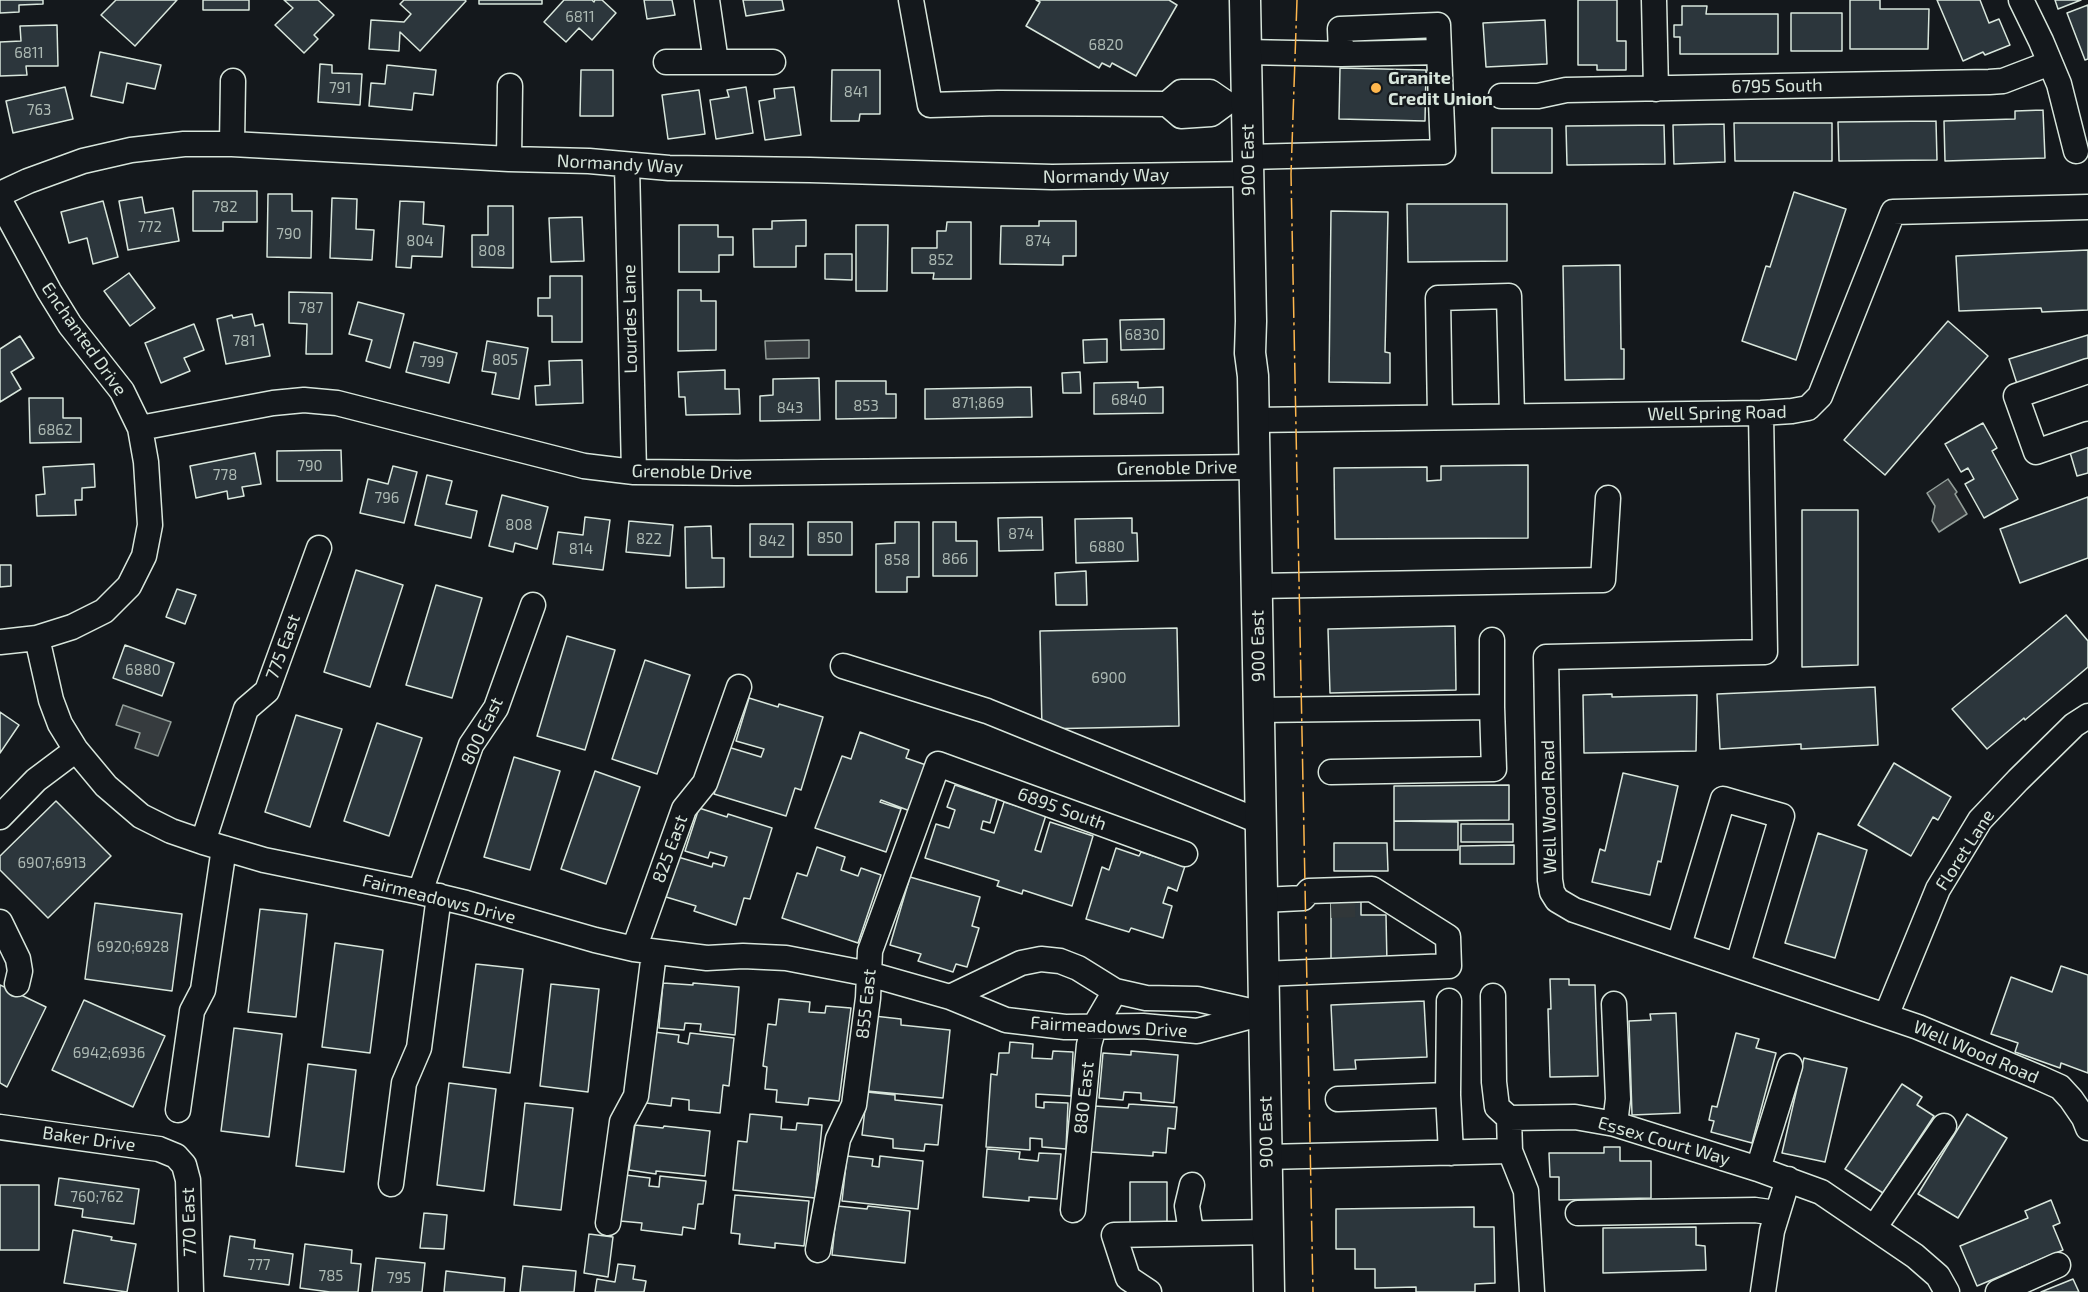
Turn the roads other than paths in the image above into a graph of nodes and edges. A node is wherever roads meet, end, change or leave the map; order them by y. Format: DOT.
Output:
graph roads {
  1 [pos="707,0"];
  2 [pos="911,0"];
  3 [pos="1245,0"];
  4 [pos="1654,0"];
  5 [pos="2021,0"];
  6 [pos="1246,52"];
  7 [pos="666,62"];
  8 [pos="716,62"];
  9 [pos="773,62"];
  10 [pos="2050,63"];
  11 [pos="233,81"];
  12 [pos="510,86"];
  13 [pos="1656,89"];
  14 [pos="1501,96"];
  15 [pos="1237,102"];
  16 [pos="232,144"];
  17 [pos="2076,151"];
  18 [pos="509,159"];
  19 [pos="627,165"];
  20 [pos="1249,165"];
  21 [pos="0,194"];
  22 [pos="0,201"];
  23 [pos="2088,207"];
  24 [pos="2088,371"];
  25 [pos="1761,413"];
  26 [pos="1512,416"];
  27 [pos="1440,417"];
  28 [pos="1253,420"];
  29 [pos="140,429"];
  30 [pos="2088,434"];
  31 [pos="1254,467"];
  32 [pos="634,472"];
  33 [pos="1608,498"];
  34 [pos="319,548"];
  35 [pos="1256,586"];
  36 [pos="533,604"];
  37 [pos="37,638"];
  38 [pos="1492,640"];
  39 [pos="0,642"];
  40 [pos="843,666"];
  41 [pos="739,687"];
  42 [pos="1492,707"];
  43 [pos="1259,710"];
  44 [pos="2088,716"];
  45 [pos="76,750"];
  46 [pos="938,764"];
  47 [pos="1331,772"];
  48 [pos="0,818"];
  49 [pos="1261,822"];
  50 [pos="214,845"];
  51 [pos="1185,854"];
  52 [pos="430,894"];
  53 [pos="1303,898"];
  54 [pos="1263,900"];
  55 [pos="1331,906"];
  56 [pos="0,922"];
  57 [pos="1679,945"];
  58 [pos="644,951"];
  59 [pos="1738,964"];
  60 [pos="869,974"];
  61 [pos="1263,974"];
  62 [pos="16,984"];
  63 [pos="1115,991"];
  64 [pos="1492,996"];
  65 [pos="950,997"];
  66 [pos="1449,1001"];
  67 [pos="1614,1004"];
  68 [pos="1263,1013"];
  69 [pos="1886,1016"];
  70 [pos="1094,1027"];
  71 [pos="1790,1066"];
  72 [pos="1448,1095"];
  73 [pos="1338,1099"];
  74 [pos="178,1110"];
  75 [pos="1509,1118"];
  76 [pos="1615,1124"];
  77 [pos="0,1126"];
  78 [pos="1944,1126"];
  79 [pos="2088,1128"];
  80 [pos="1510,1151"];
  81 [pos="1451,1153"];
  82 [pos="176,1156"];
  83 [pos="1266,1156"];
  84 [pos="1758,1169"];
  85 [pos="1788,1179"];
  86 [pos="391,1184"];
  87 [pos="1192,1185"];
  88 [pos="1073,1210"];
  89 [pos="1578,1213"];
  90 [pos="1776,1213"];
  91 [pos="608,1223"];
  92 [pos="1874,1228"];
  93 [pos="1268,1232"];
  94 [pos="1191,1233"];
  95 [pos="818,1250"];
  96 [pos="2058,1264"];
  97 [pos="191,1292"];
  98 [pos="1149,1292"];
  99 [pos="1269,1292"];
  100 [pos="1532,1292"];
  101 [pos="1763,1292"];
  102 [pos="1947,1292"];
  103 [pos="1998,1292"];
  1 -- 8 [label="street"];
  2 -- 15 [label="street"];
  3 -- 6 [label="main road, 900 East"];
  4 -- 13 [label="street"];
  5 -- 10 [label="street"];
  6 -- 15 [label="main road, 900 East"];
  6 -- 20 [label="street, Normandy Way"];
  7 -- 8 [label="street"];
  8 -- 9 [label="street"];
  10 -- 13 [label="street, 6795 South"];
  10 -- 17 [label="street"];
  11 -- 16 [label="street"];
  12 -- 18 [label="street"];
  13 -- 14 [label="street, 6795 South"];
  15 -- 20 [label="main road, 900 East"];
  16 -- 18 [label="street, Normandy Way"];
  16 -- 21 [label="street, Normandy Way"];
  18 -- 19 [label="street, Normandy Way"];
  19 -- 20 [label="street, Normandy Way"];
  19 -- 32 [label="street, Lourdes Lane"];
  20 -- 28 [label="main road, 900 East"];
  22 -- 29 [label="street, Enchanted Drive"];
  23 -- 25 [label="street, Well Spring Road"];
  24 -- 30 [label="street"];
  25 -- 26 [label="street, Well Spring Road"];
  25 -- 57 [label="street, Well Wood Road"];
  26 -- 27 [label="street, Well Spring Road"];
  26 -- 27 [label="street"];
  27 -- 28 [label="street, Well Spring Road"];
  28 -- 31 [label="main road, 900 East"];
  29 -- 32 [label="street, Grenoble Drive"];
  29 -- 37 [label="street, Enchanted Drive"];
  31 -- 32 [label="street, Grenoble Drive"];
  31 -- 35 [label="main road, 900 East"];
  33 -- 35 [label="street"];
  34 -- 50 [label="street, 775 East"];
  35 -- 43 [label="main road, 900 East"];
  36 -- 52 [label="street, 800 East"];
  37 -- 39 [label="street, Enchanted Drive"];
  37 -- 45 [label="street, Fairmeadows Drive"];
  38 -- 42 [label="street"];
  40 -- 49 [label="street"];
  41 -- 58 [label="street, 825 East"];
  42 -- 43 [label="street"];
  42 -- 47 [label="street"];
  43 -- 49 [label="main road, 900 East"];
  44 -- 69 [label="street, Floret Lane"];
  45 -- 48 [label="street"];
  45 -- 50 [label="street, Fairmeadows Drive"];
  46 -- 51 [label="street, 6895 South"];
  46 -- 60 [label="street, 855 East"];
  49 -- 54 [label="main road, 900 East"];
  50 -- 52 [label="street, Fairmeadows Drive"];
  50 -- 74 [label="street, 775 East"];
  52 -- 58 [label="street, Fairmeadows Drive"];
  52 -- 86 [label="street, 800 East"];
  53 -- 54 [label="street"];
  53 -- 55 [label="street"];
  53 -- 61 [label="street"];
  54 -- 61 [label="main road, 900 East"];
  56 -- 62 [label="street"];
  57 -- 59 [label="street, Well Wood Road"];
  57 -- 59 [label="street"];
  58 -- 60 [label="street, Fairmeadows Drive"];
  58 -- 91 [label="street, 825 East"];
  59 -- 69 [label="street, Well Wood Road"];
  60 -- 65 [label="street, Fairmeadows Drive"];
  60 -- 95 [label="street, 855 East"];
  61 -- 68 [label="main road, 900 East"];
  63 -- 65 [label="street, Fairmeadows Drive"];
  63 -- 68 [label="street, Fairmeadows Drive"];
  63 -- 70 [label="street, 880 East"];
  64 -- 75 [label="street"];
  65 -- 70 [label="street, Fairmeadows Drive"];
  66 -- 72 [label="street"];
  67 -- 76 [label="street"];
  68 -- 70 [label="street, Fairmeadows Drive"];
  68 -- 83 [label="main road, 900 East"];
  69 -- 79 [label="street, Well Wood Road"];
  70 -- 88 [label="street, 880 East"];
  71 -- 84 [label="street"];
  72 -- 73 [label="street"];
  72 -- 81 [label="street"];
  75 -- 76 [label="street, Essex Court Way"];
  75 -- 80 [label="street"];
  76 -- 84 [label="street, Essex Court Way"];
  77 -- 82 [label="street, Baker Drive"];
  78 -- 92 [label="street"];
  80 -- 81 [label="street"];
  80 -- 100 [label="street"];
  81 -- 83 [label="street"];
  82 -- 97 [label="street, 770 East"];
  83 -- 93 [label="main road, 900 East"];
  84 -- 85 [label="street, Essex Court Way"];
  85 -- 90 [label="street"];
  85 -- 92 [label="street, Essex Court Way"];
  87 -- 94 [label="street"];
  89 -- 90 [label="street"];
  90 -- 101 [label="street"];
  92 -- 102 [label="street, Essex Court Way"];
  93 -- 94 [label="street"];
  93 -- 99 [label="main road, 900 East"];
  94 -- 98 [label="street"];
  96 -- 103 [label="street"];
}
